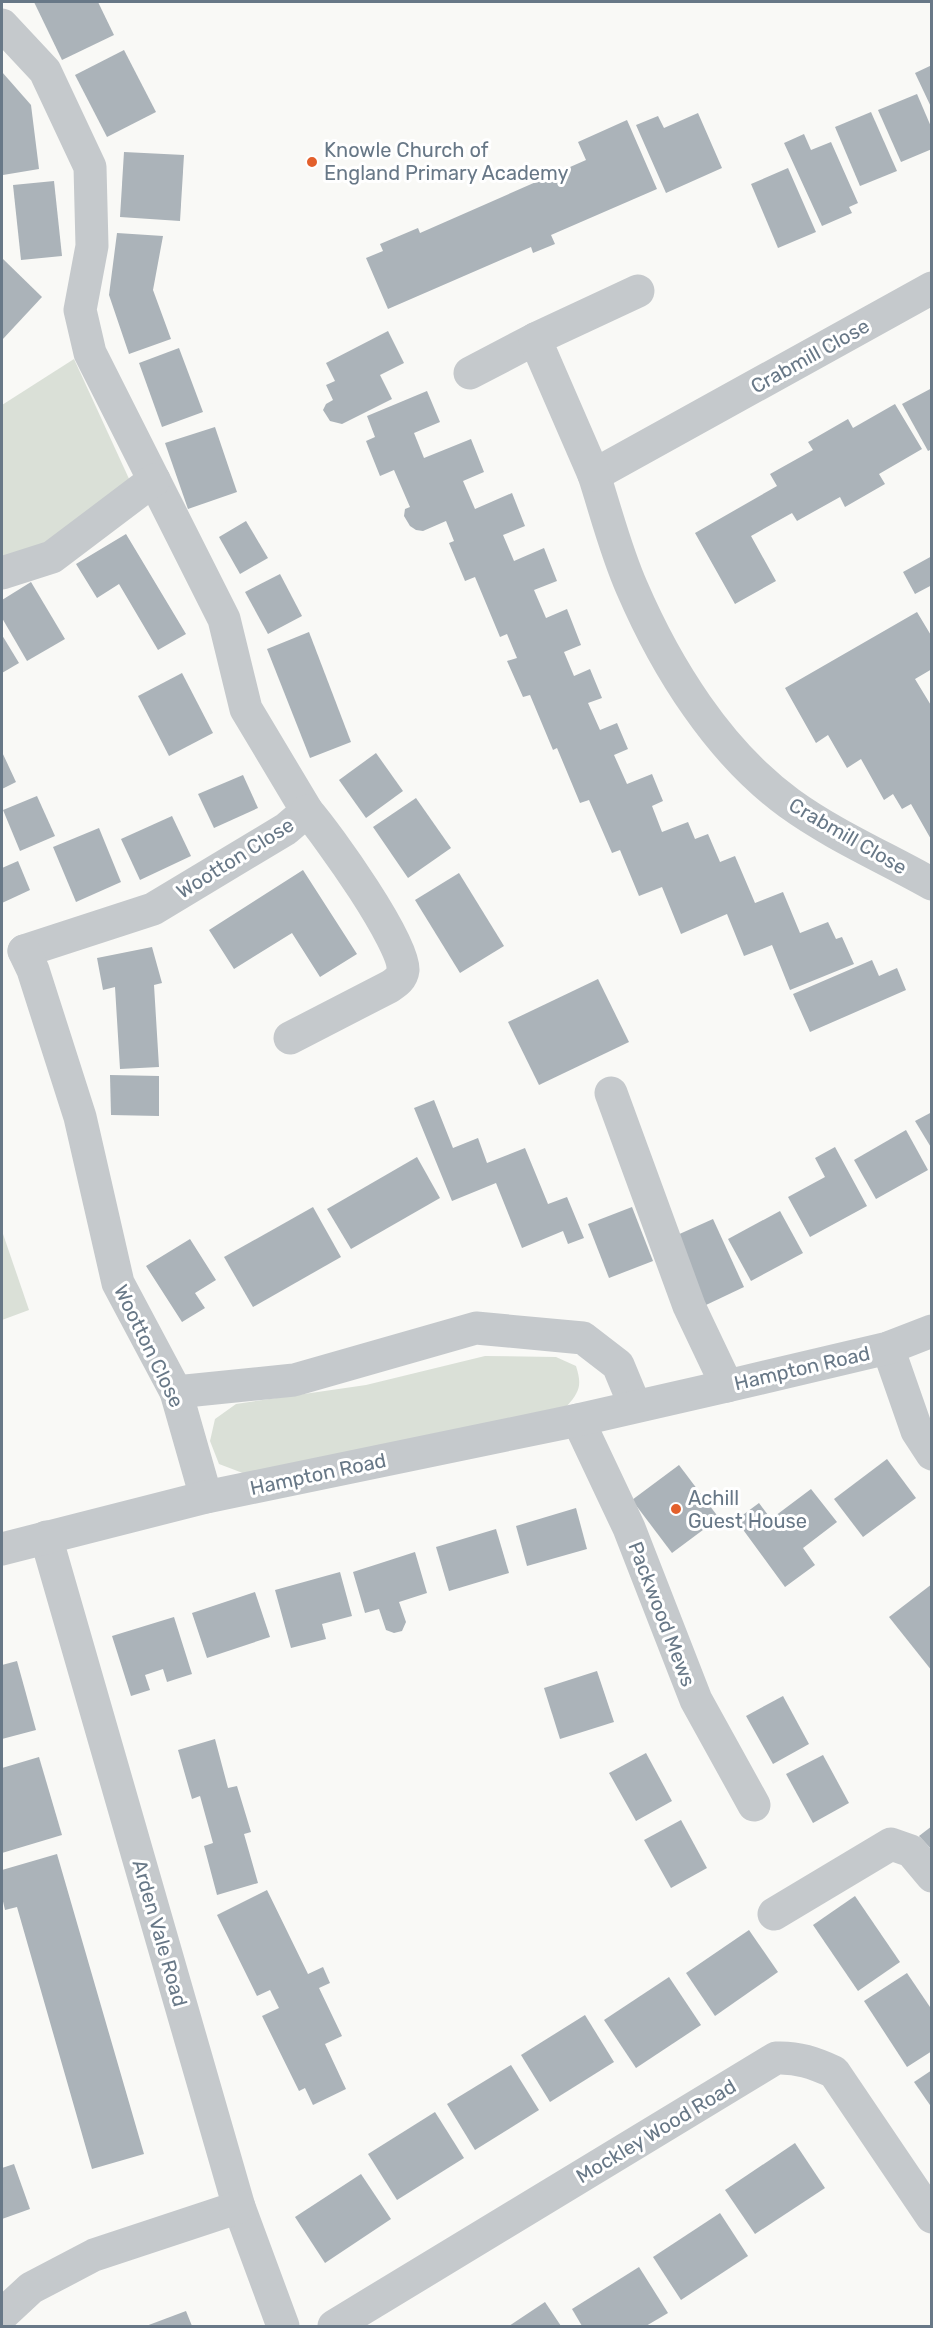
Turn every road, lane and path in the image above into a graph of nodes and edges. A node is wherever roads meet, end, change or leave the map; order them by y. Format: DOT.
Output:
graph roads {
  1 [pos="2,25"];
  2 [pos="932,288"];
  3 [pos="638,291"];
  4 [pos="535,339"];
  5 [pos="470,374"];
  6 [pos="594,475"];
  7 [pos="154,480"];
  8 [pos="2,573"];
  9 [pos="307,812"];
  10 [pos="927,876"];
  11 [pos="13,946"];
  12 [pos="290,1038"];
  13 [pos="610,1093"];
  14 [pos="932,1331"];
  15 [pos="888,1348"];
  16 [pos="728,1386"];
  17 [pos="176,1392"];
  18 [pos="635,1406"];
  19 [pos="578,1420"];
  20 [pos="932,1454"];
  21 [pos="206,1497"];
  22 [pos="46,1537"];
  23 [pos="2,1549"];
  24 [pos="754,1805"];
  25 [pos="932,1876"];
  26 [pos="774,1914"];
  27 [pos="239,2207"];
  28 [pos="932,2217"];
  29 [pos="2,2315"];
  30 [pos="283,2326"];
  31 [pos="334,2326"];
  1 -- 7 [label="street, Wootton Close"];
  2 -- 6 [label="street, Crabmill Close"];
  3 -- 4 [label="street"];
  4 -- 5 [label="street"];
  4 -- 6 [label="street, Crabmill Close"];
  6 -- 10 [label="street, Crabmill Close"];
  7 -- 8 [label="street"];
  7 -- 9 [label="street, Wootton Close"];
  9 -- 11 [label="street, Wootton Close"];
  9 -- 12 [label="street"];
  11 -- 17 [label="street, Wootton Close"];
  13 -- 16 [label="street"];
  14 -- 15 [label="street, Hampton Road"];
  15 -- 16 [label="street, Hampton Road"];
  15 -- 20 [label="street"];
  16 -- 18 [label="street, Hampton Road"];
  17 -- 18 [label="street"];
  17 -- 21 [label="street, Wootton Close"];
  18 -- 19 [label="street, Hampton Road"];
  19 -- 21 [label="street, Hampton Road"];
  19 -- 24 [label="street, Packwood Mews"];
  21 -- 22 [label="street, Hampton Road"];
  22 -- 23 [label="street, Hampton Road"];
  22 -- 27 [label="street, Arden Vale Road"];
  25 -- 26 [label="street"];
  27 -- 29 [label="street"];
  27 -- 30 [label="street, Arden Vale Road"];
  28 -- 31 [label="street, Mockley Wood Road"];
}
